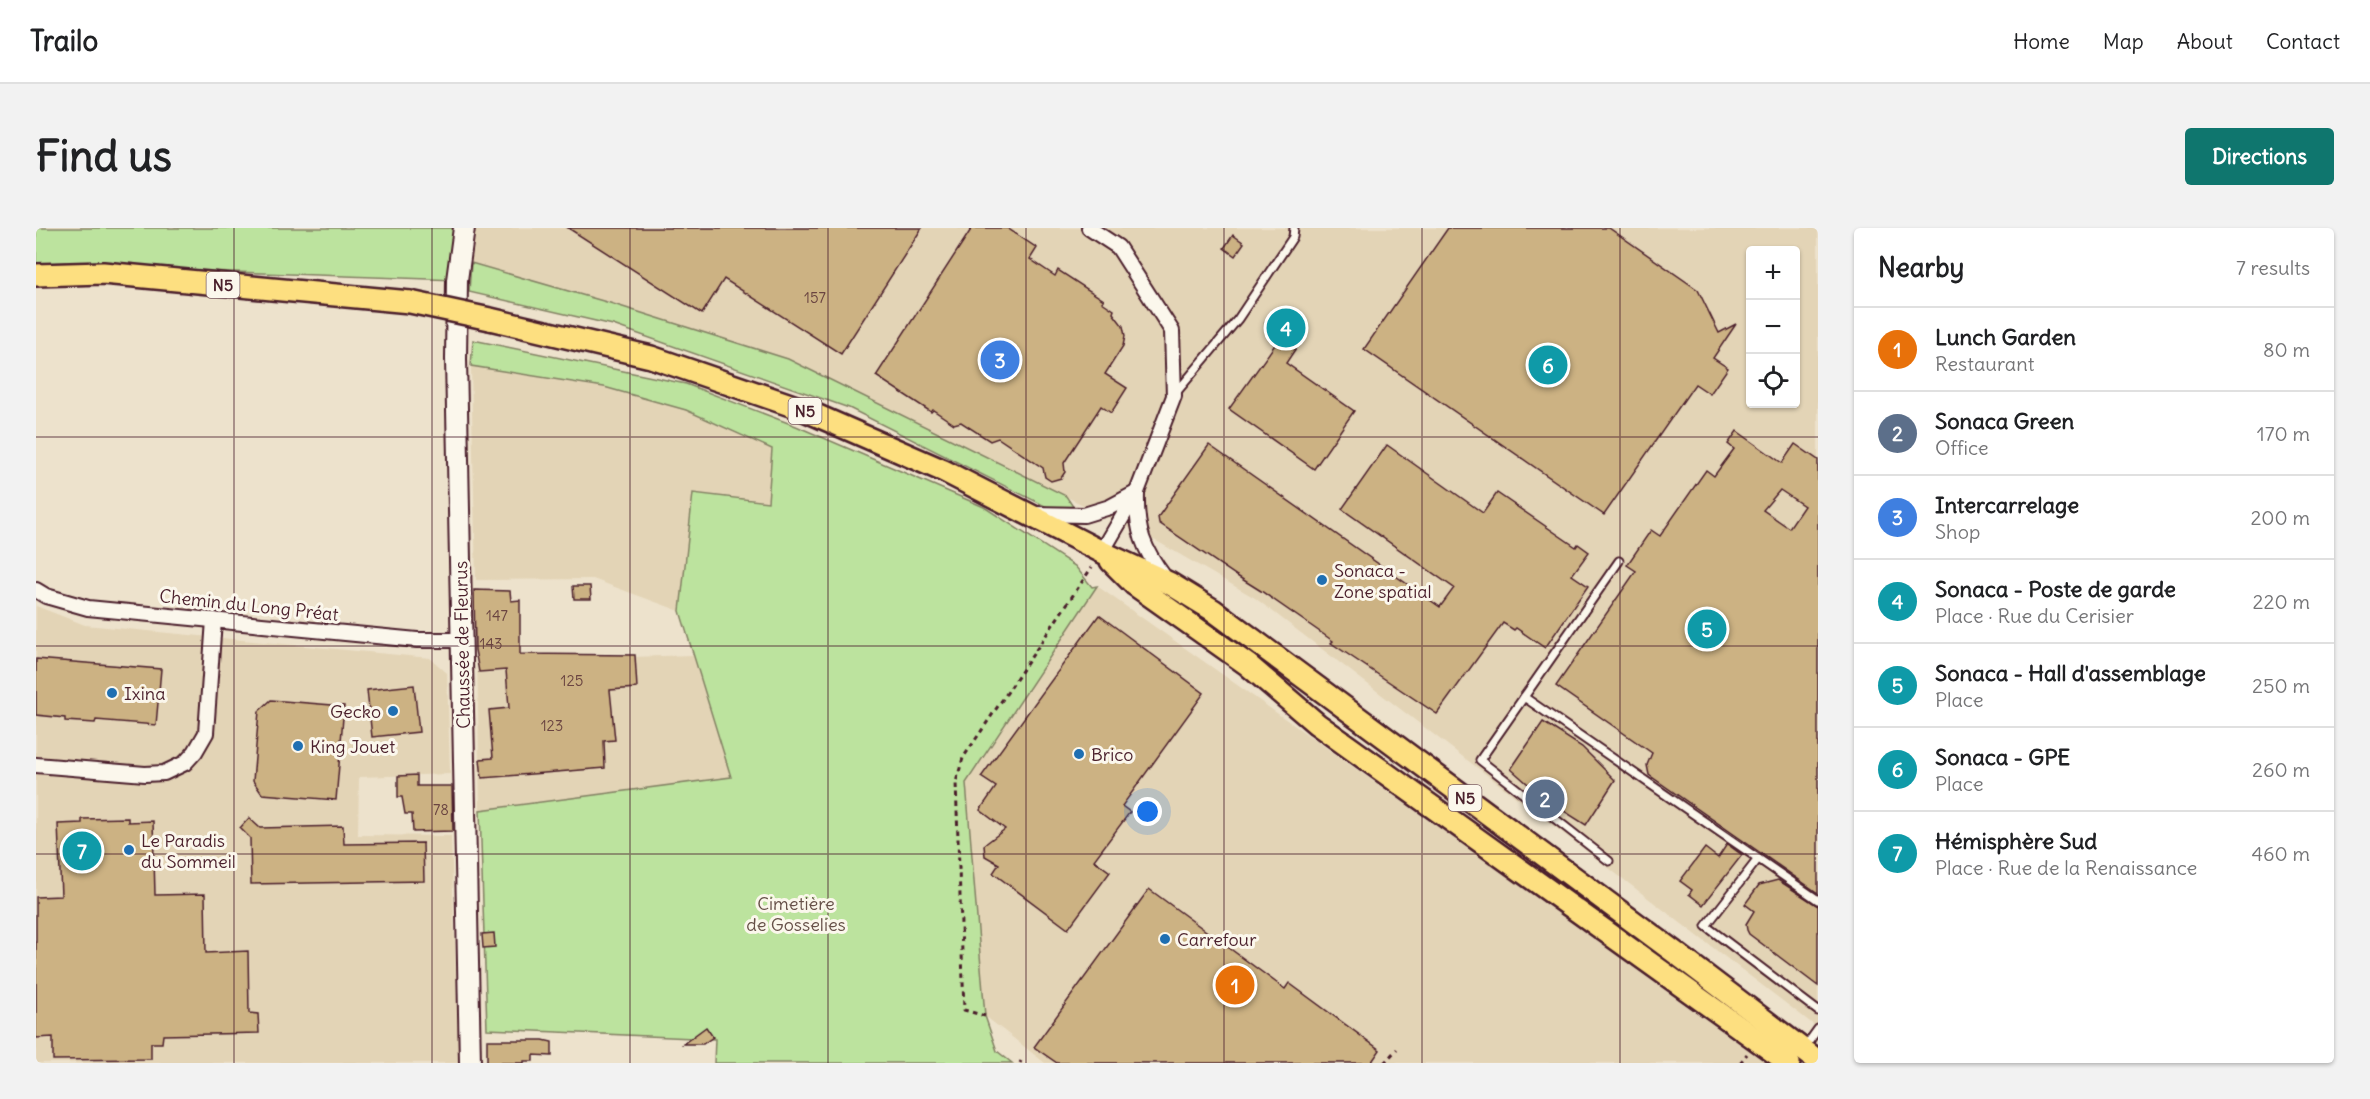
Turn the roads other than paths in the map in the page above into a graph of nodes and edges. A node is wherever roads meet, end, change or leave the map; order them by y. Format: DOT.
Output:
graph roads {
  1 [pos="464,228"];
  2 [pos="1089,228"];
  3 [pos="1294,228"];
  4 [pos="36,275"];
  5 [pos="1174,396"];
  6 [pos="1137,492"];
  7 [pos="1029,514"];
  8 [pos="1102,552"];
  9 [pos="1619,561"];
  10 [pos="1169,583"];
  11 [pos="36,590"];
  12 [pos="214,620"];
  13 [pos="462,640"];
  14 [pos="1524,697"];
  15 [pos="36,765"];
  16 [pos="1758,859"];
  17 [pos="1609,861"];
  18 [pos="1818,900"];
  19 [pos="1818,1011"];
  20 [pos="1818,1029"];
  21 [pos="1800,1059"];
  22 [pos="470,1063"];
  1 -- 13 [label="main road, Chaussée de Fleurus"];
  2 -- 5 [label="street"];
  3 -- 5 [label="lane"];
  4 -- 7 [label="main road, N5, bridge"];
  5 -- 6 [label="street"];
  6 -- 7 [label="street"];
  6 -- 8 [label="street"];
  6 -- 10 [label="street"];
  7 -- 8 [label="main road, N5"];
  8 -- 10 [label="main road, N5"];
  8 -- 21 [label="main road, N5"];
  9 -- 14 [label="lane"];
  10 -- 21 [label="main road, N5"];
  11 -- 12 [label="street, Chemin du Long Préat"];
  12 -- 13 [label="street, Chemin du Long Préat"];
  12 -- 15 [label="street"];
  13 -- 22 [label="main road, Chaussée de Fleurus"];
  14 -- 16 [label="lane"];
  14 -- 17 [label="lane"];
  16 -- 18 [label="lane"];
  16 -- 19 [label="lane"];
  20 -- 21 [label="lane"];
}
